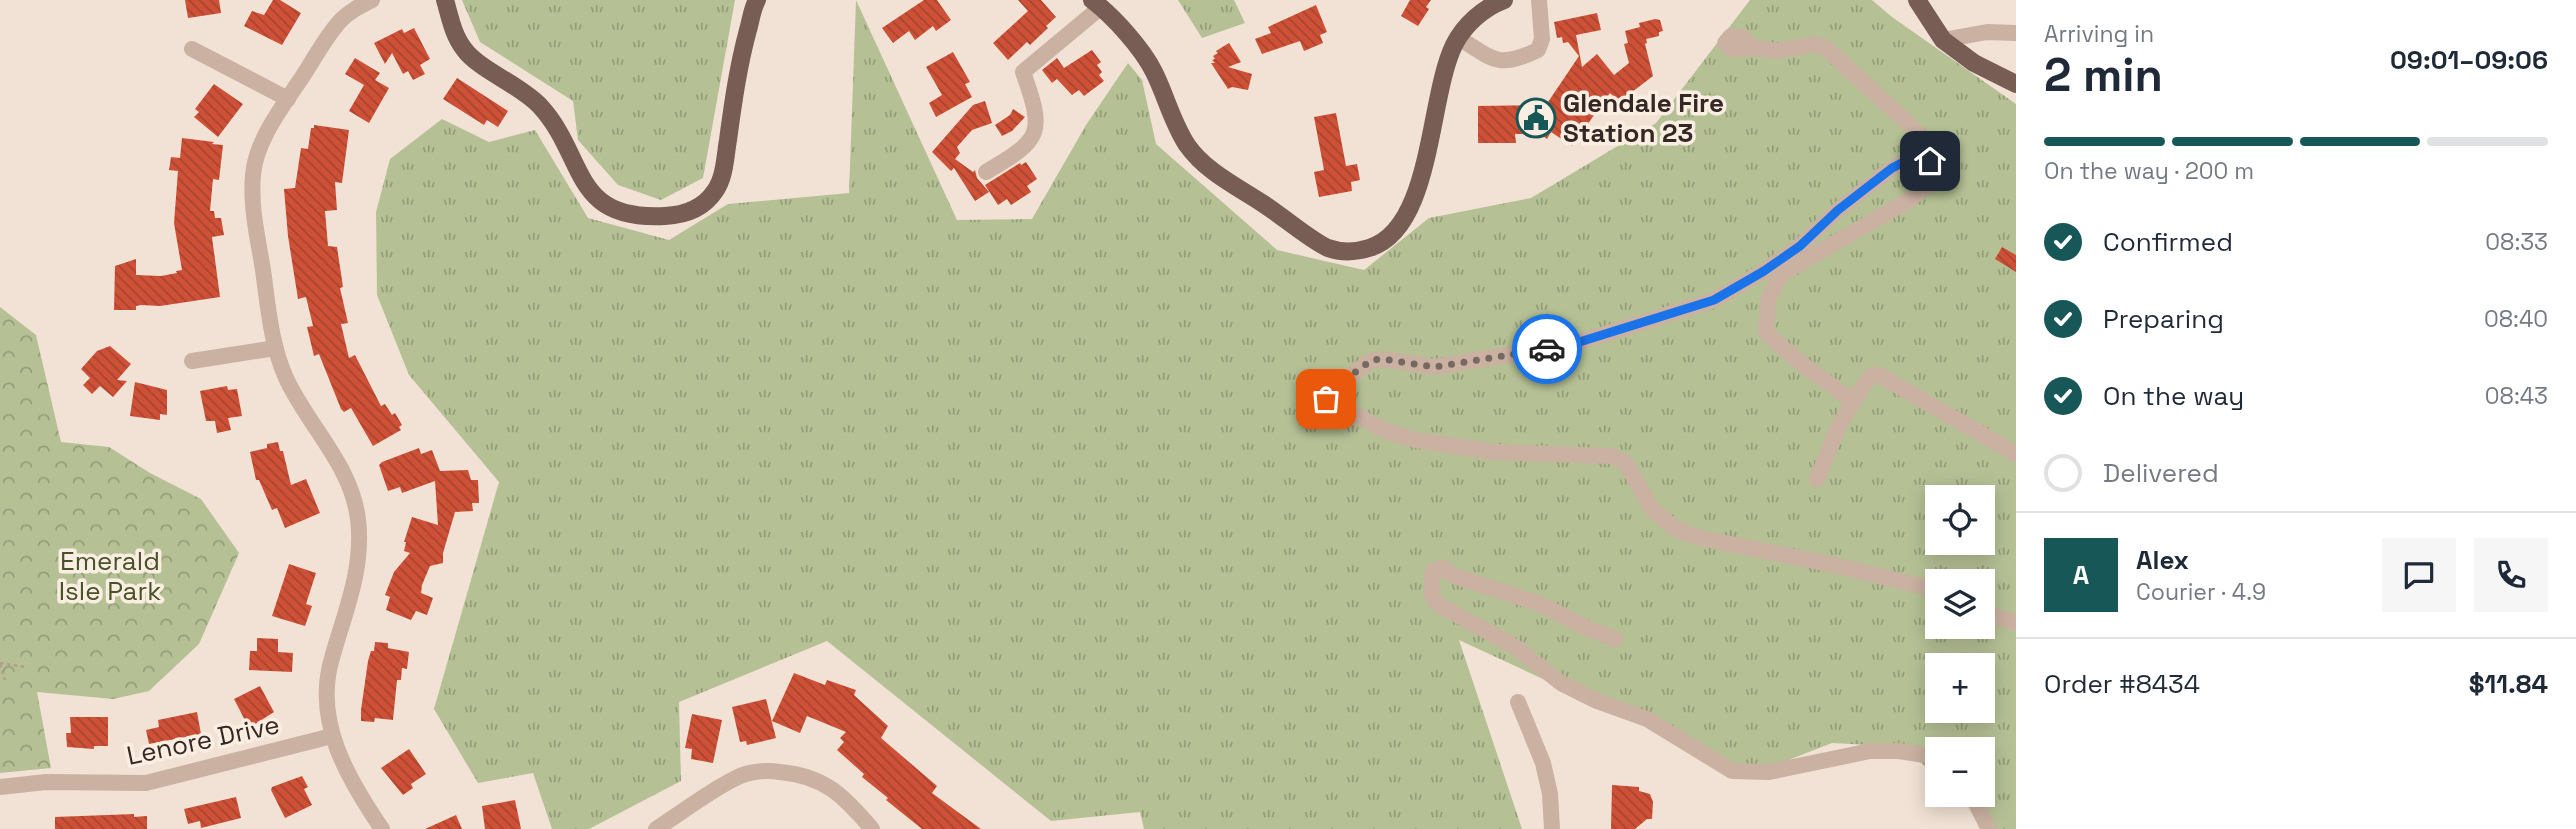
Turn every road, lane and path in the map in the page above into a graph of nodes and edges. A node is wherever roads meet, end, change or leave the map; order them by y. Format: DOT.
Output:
graph roads {
  1 [pos="372,0"];
  2 [pos="445,0"];
  3 [pos="757,0"];
  4 [pos="1504,0"];
  5 [pos="1539,0"];
  6 [pos="1917,0"];
  7 [pos="1097,3"];
  8 [pos="2016,33"];
  9 [pos="1459,38"];
  10 [pos="1943,40"];
  11 [pos="1753,48"];
  12 [pos="192,49"];
  13 [pos="2016,84"];
  14 [pos="288,99"];
  15 [pos="1929,149"];
  16 [pos="986,172"];
  17 [pos="275,348"];
  18 [pos="192,361"];
  19 [pos="1853,401"];
  20 [pos="2016,454"];
  21 [pos="1816,479"];
  22 [pos="1789,566"];
  23 [pos="1925,587"];
  24 [pos="1925,596"];
  25 [pos="1995,606"];
  26 [pos="2016,613"];
  27 [pos="1995,616"];
  28 [pos="2016,624"];
  29 [pos="1615,639"];
  30 [pos="0,664"];
  31 [pos="25,667"];
  32 [pos="5,680"];
  33 [pos="1517,702"];
  34 [pos="331,736"];
  35 [pos="1925,755"];
  36 [pos="0,787"];
  37 [pos="1978,807"];
  38 [pos="382,829"];
  39 [pos="656,829"];
  40 [pos="872,829"];
  41 [pos="1552,829"];
  42 [pos="1989,829"];
  1 -- 14 [label="street"];
  2 -- 3 [label="main road"];
  4 -- 9 [label="main road"];
  5 -- 9 [label="street"];
  6 -- 10 [label="main road"];
  7 -- 9 [label="main road"];
  7 -- 16 [label="street"];
  8 -- 10 [label="street"];
  10 -- 13 [label="main road"];
  11 -- 15 [label="street"];
  12 -- 14 [label="street"];
  14 -- 17 [label="street"];
  15 -- 19 [label="street"];
  15 -- 23 [label="street"];
  17 -- 18 [label="street"];
  17 -- 34 [label="street"];
  19 -- 20 [label="street"];
  19 -- 21 [label="street"];
  22 -- 24 [label="street"];
  25 -- 26 [label="street"];
  27 -- 28 [label="street"];
  29 -- 35 [label="street"];
  30 -- 31 [label="path"];
  30 -- 32 [label="path"];
  33 -- 41 [label="street"];
  34 -- 36 [label="street, Lenore Drive"];
  34 -- 38 [label="street"];
  37 -- 42 [label="street"];
  39 -- 40 [label="street"];
}
